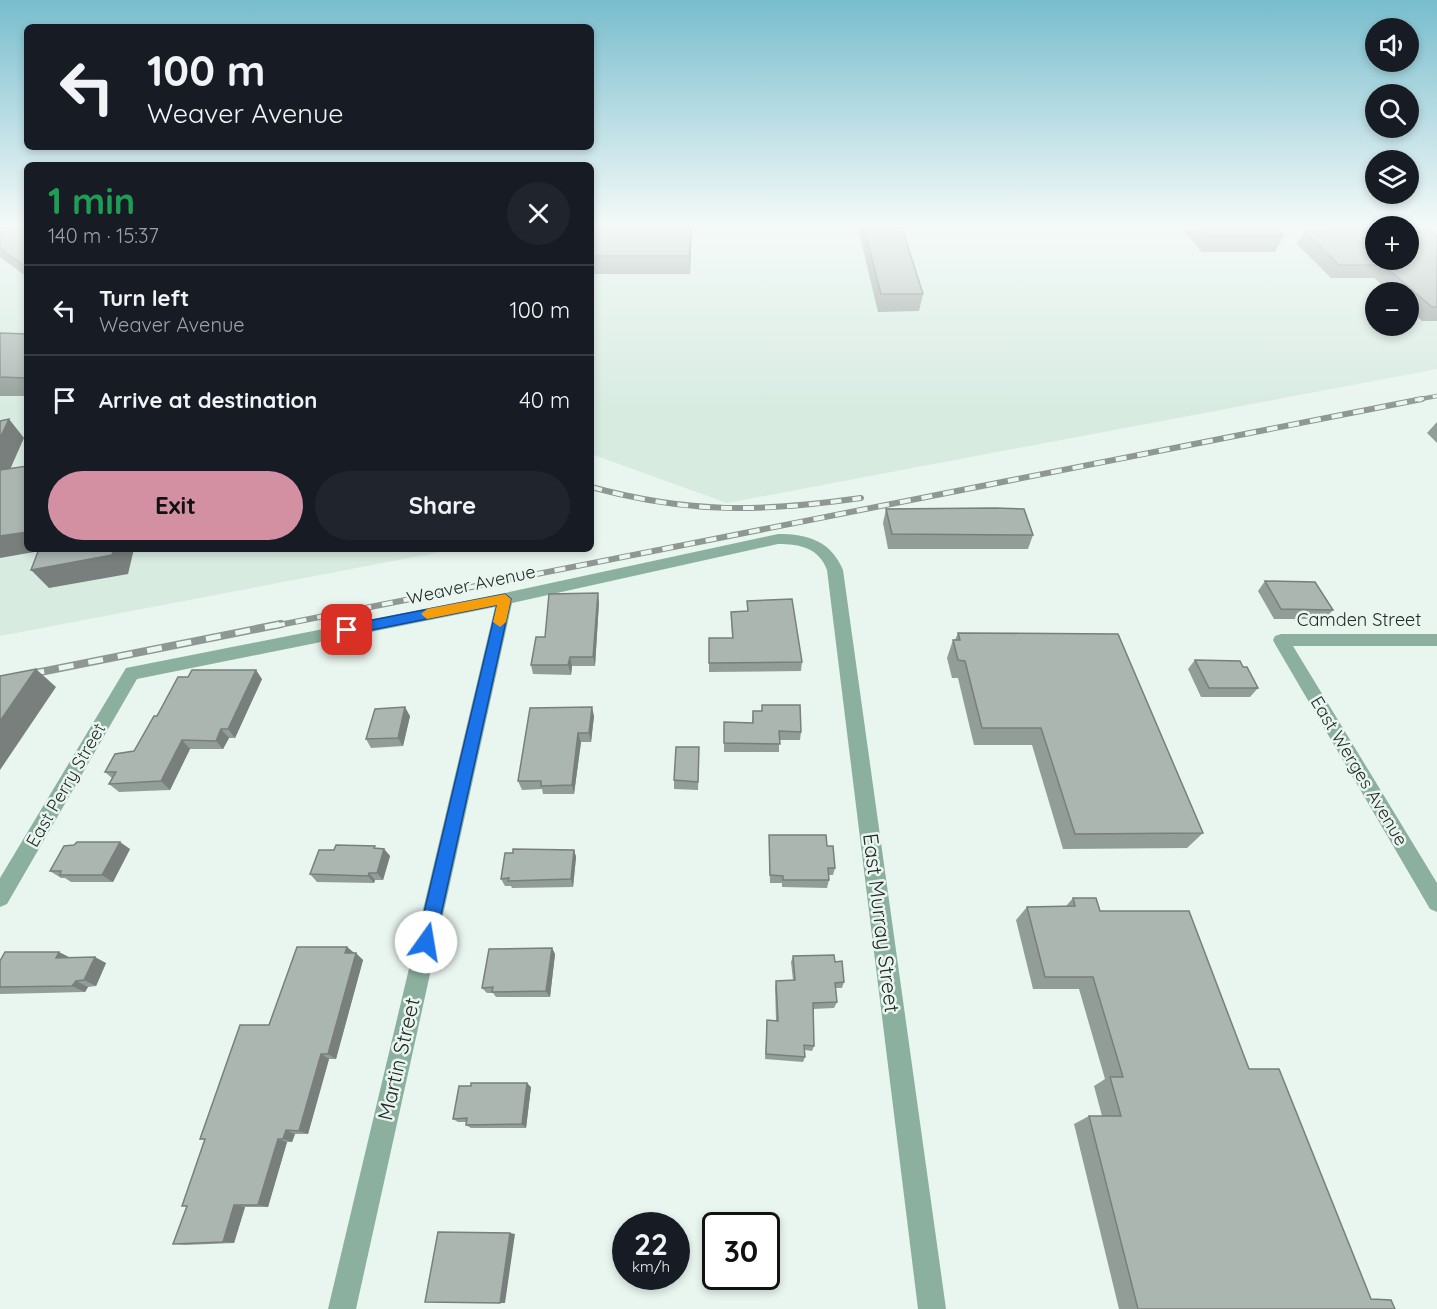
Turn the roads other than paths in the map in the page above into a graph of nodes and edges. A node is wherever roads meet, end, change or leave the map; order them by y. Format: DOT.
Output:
graph roads {
  1 [pos="817,545"];
  2 [pos="505,599"];
  3 [pos="1281,640"];
  4 [pos="1437,640"];
  5 [pos="132,673"];
  6 [pos="0,897"];
  7 [pos="1437,902"];
  8 [pos="342,1309"];
  9 [pos="932,1309"];
  1 -- 2 [label="street, Weaver Avenue"];
  1 -- 9 [label="street, East Murray Street"];
  2 -- 5 [label="street, Weaver Avenue"];
  2 -- 8 [label="street, Martin Street"];
  3 -- 4 [label="street, Camden Street"];
  3 -- 7 [label="street, East Werges Avenue"];
  5 -- 6 [label="street, East Perry Street"];
}
